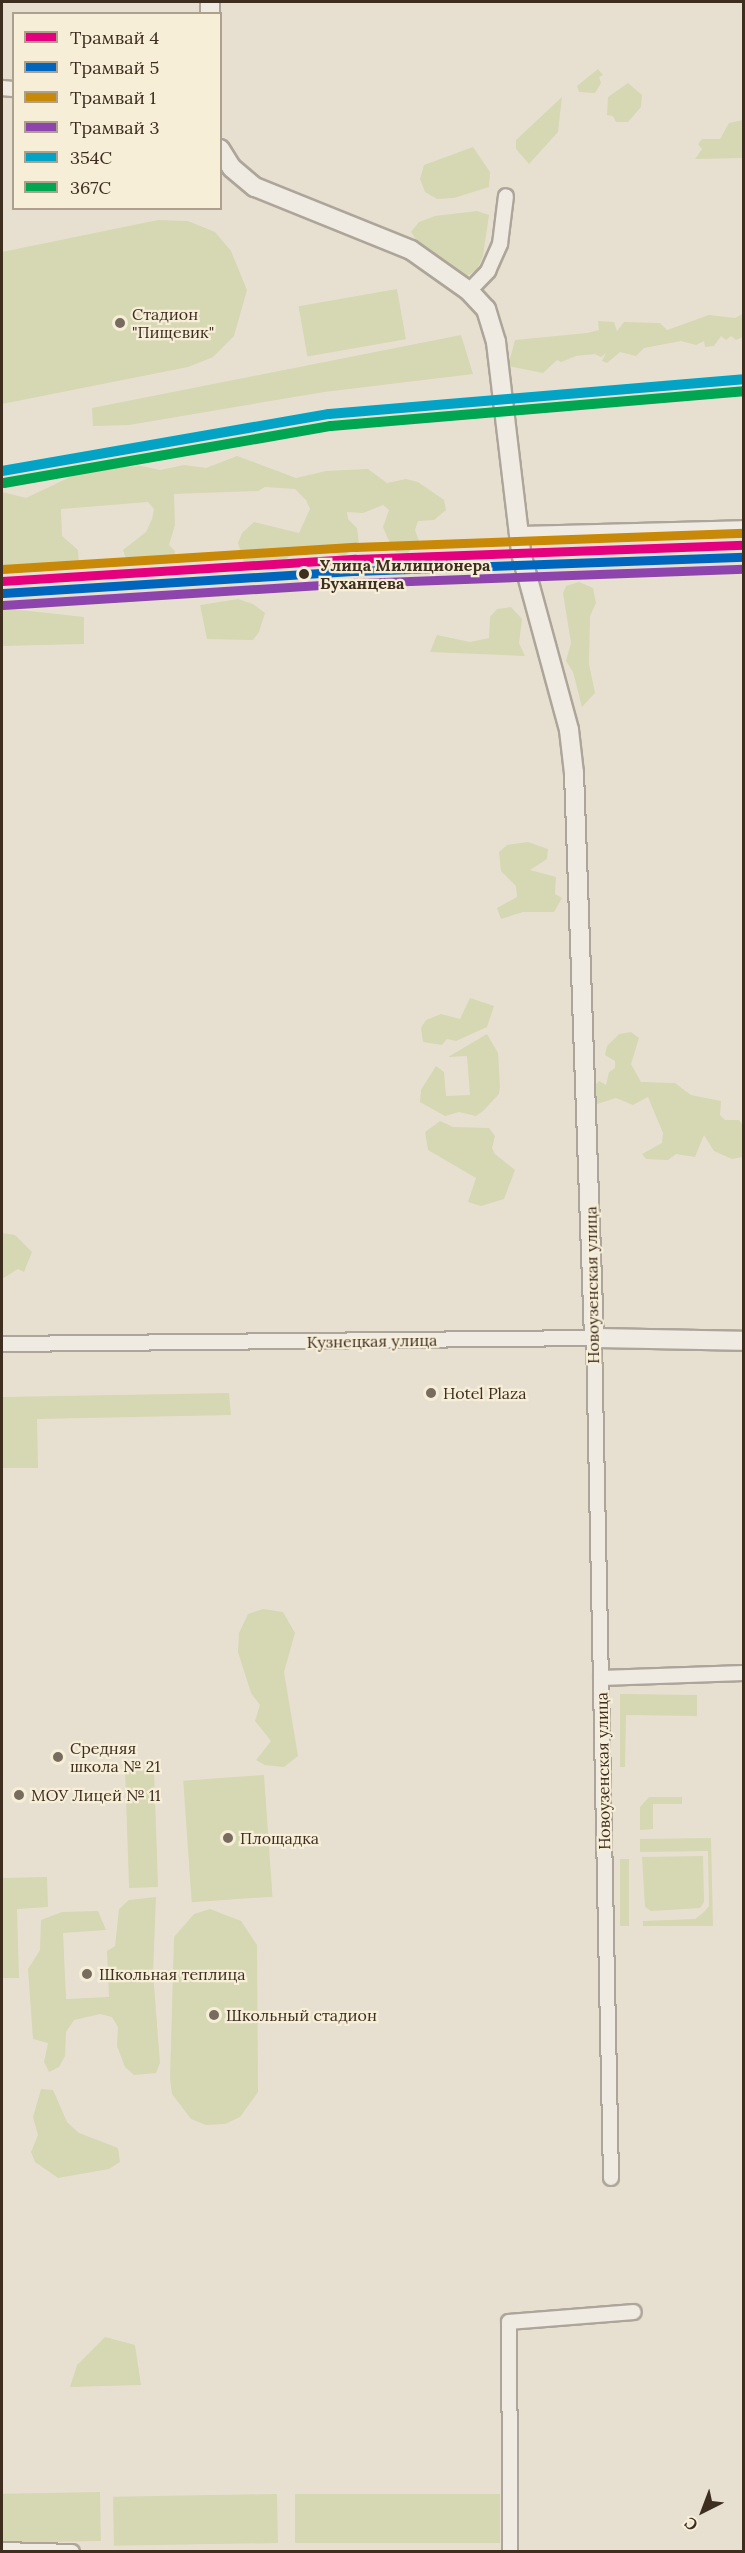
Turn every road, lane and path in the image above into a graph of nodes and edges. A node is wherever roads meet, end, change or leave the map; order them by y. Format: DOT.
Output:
graph roads {
  1 [pos="222,152"];
  2 [pos="506,196"];
  3 [pos="469,291"];
  4 [pos="744,528"];
  5 [pos="519,534"];
  6 [pos="594,1338"];
  7 [pos="744,1341"];
  8 [pos="2,1344"];
  9 [pos="744,1673"];
  10 [pos="601,1678"];
  11 [pos="611,2178"];
  12 [pos="634,2312"];
  13 [pos="2,2550"];
  14 [pos="72,2552"];
  15 [pos="510,2552"];
  1 -- 3 [label="street, Новоузенская улица"];
  2 -- 3 [label="street"];
  3 -- 5 [label="street, Новоузенская улица"];
  4 -- 5 [label="street"];
  5 -- 6 [label="street, Новоузенская улица"];
  6 -- 7 [label="street, Кузнецкая улица"];
  6 -- 8 [label="street, Кузнецкая улица"];
  6 -- 10 [label="street, Новоузенская улица"];
  9 -- 10 [label="street"];
  10 -- 11 [label="street, Новоузенская улица"];
  12 -- 15 [label="street"];
  13 -- 14 [label="street"];
}
